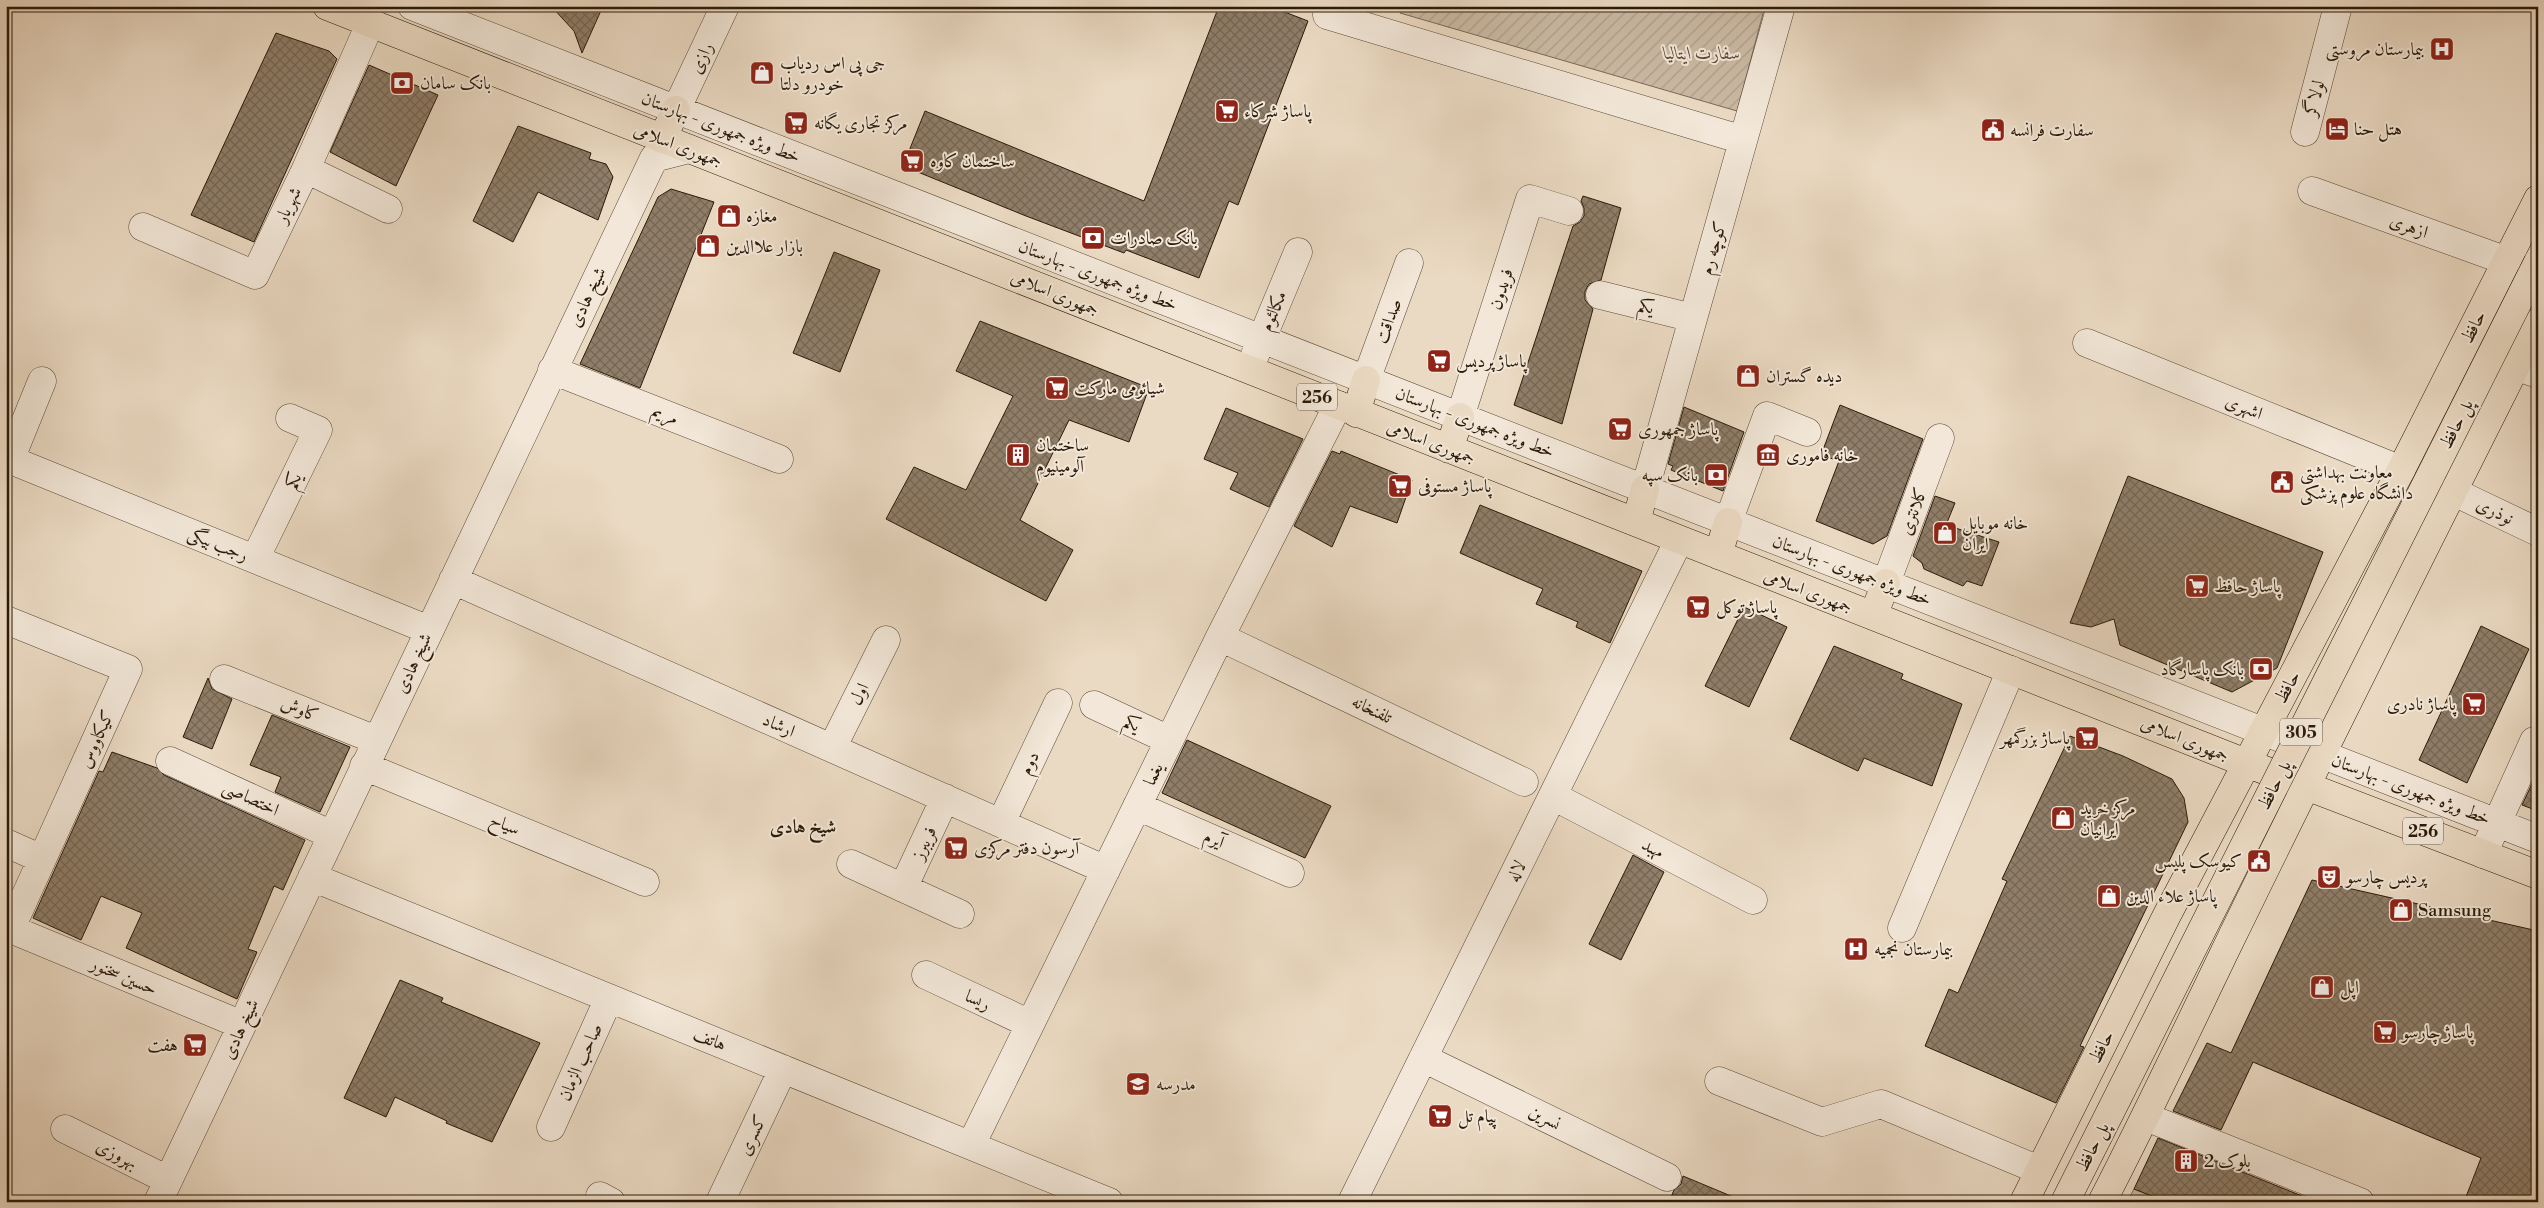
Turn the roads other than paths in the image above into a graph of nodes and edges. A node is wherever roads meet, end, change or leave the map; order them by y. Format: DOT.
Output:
graph roads {
  1 [pos="327,6"];
  2 [pos="412,6"];
  3 [pos="725,6"];
  4 [pos="1781,6"];
  5 [pos="2338,6"];
  6 [pos="1327,15"];
  7 [pos="370,24"];
  8 [pos="676,110"];
  9 [pos="2304,132"];
  10 [pos="662,138"];
  11 [pos="1743,140"];
  12 [pos="689,149"];
  13 [pos="306,169"];
  14 [pos="2312,191"];
  15 [pos="2538,199"];
  16 [pos="388,209"];
  17 [pos="1569,211"];
  18 [pos="143,227"];
  19 [pos="1298,252"];
  20 [pos="2507,261"];
  21 [pos="2538,262"];
  22 [pos="1409,263"];
  23 [pos="1600,294"];
  24 [pos="1693,318"];
  25 [pos="2538,322"];
  26 [pos="1261,339"];
  27 [pos="2087,343"];
  28 [pos="552,370"];
  29 [pos="1248,370"];
  30 [pos="2527,370"];
  31 [pos="1366,380"];
  32 [pos="42,381"];
  33 [pos="1347,409"];
  34 [pos="1460,417"];
  35 [pos="290,418"];
  36 [pos="1807,432"];
  37 [pos="1940,438"];
  38 [pos="1449,449"];
  39 [pos="8,459"];
  40 [pos="779,459"];
  41 [pos="2401,470"];
  42 [pos="1645,489"];
  43 [pos="2452,490"];
  44 [pos="1636,522"];
  45 [pos="1728,522"];
  46 [pos="2538,532"];
  47 [pos="1679,540"];
  48 [pos="1718,555"];
  49 [pos="255,559"];
  50 [pos="453,580"];
  51 [pos="1886,584"];
  52 [pos="1873,616"];
  53 [pos="6,620"];
  54 [pos="429,630"];
  55 [pos="1220,636"];
  56 [pos="886,640"];
  57 [pos="2011,670"];
  58 [pos="224,678"];
  59 [pos="1058,703"];
  60 [pos="1094,705"];
  61 [pos="2263,731"];
  62 [pos="376,740"];
  63 [pos="1169,740"];
  64 [pos="2534,741"];
  65 [pos="832,748"];
  66 [pos="2323,754"];
  67 [pos="170,761"];
  68 [pos="2246,763"];
  69 [pos="364,766"];
  70 [pos="1524,782"];
  71 [pos="2307,787"];
  72 [pos="1553,796"];
  73 [pos="945,798"];
  74 [pos="1137,806"];
  75 [pos="1001,823"];
  76 [pos="2498,823"];
  77 [pos="332,835"];
  78 [pos="2538,838"];
  79 [pos="6,843"];
  80 [pos="2483,854"];
  81 [pos="42,859"];
  82 [pos="851,864"];
  83 [pos="1106,870"];
  84 [pos="1290,873"];
  85 [pos="2538,875"];
  86 [pos="312,877"];
  87 [pos="645,882"];
  88 [pos="903,888"];
  89 [pos="1753,900"];
  90 [pos="960,914"];
  91 [pos="2167,915"];
  92 [pos="9,928"];
  93 [pos="1902,928"];
  94 [pos="2226,948"];
  95 [pos="926,975"];
  96 [pos="609,998"];
  97 [pos="1030,1024"];
  98 [pos="242,1025"];
  99 [pos="1423,1058"];
  100 [pos="783,1069"];
  101 [pos="1719,1081"];
  102 [pos="2146,1117"];
  103 [pos="552,1127"];
  104 [pos="65,1129"];
  105 [pos="971,1145"];
  106 [pos="2039,1170"];
  107 [pos="1667,1176"];
  108 [pos="163,1191"];
  109 [pos="731,1198"];
  110 [pos="1109,1202"];
  111 [pos="1352,1202"];
  112 [pos="2024,1202"];
  113 [pos="2065,1202"];
  114 [pos="2102,1202"];
  115 [pos="2360,1202"];
  1 -- 7 [label="main road, جمهوری اسلامی / 256"];
  2 -- 8 [label="street, خط ویژه جمهوری - بهارستان"];
  3 -- 8 [label="street, رازی"];
  4 -- 11 [label="street, کوچه رم"];
  5 -- 9 [label="street, لولاگر"];
  6 -- 11 [label="street"];
  7 -- 10 [label="main road, جمهوری اسلامی / 256"];
  7 -- 13 [label="street, شهریار"];
  8 -- 10 [label="main road"];
  8 -- 26 [label="street, خط ویژه جمهوری - بهارستان"];
  10 -- 12 [label="main road, جمهوری اسلامی / 256"];
  11 -- 24 [label="street, کوچه رم"];
  12 -- 28 [label="street, شیخ هادی"];
  12 -- 29 [label="main road, جمهوری اسلامی / 256"];
  13 -- 16 [label="street"];
  13 -- 18 [label="street, شهریار"];
  14 -- 20 [label="street, ازهری"];
  15 -- 20 [label="main road, حافظ"];
  17 -- 34 [label="street, فریدون"];
  19 -- 26 [label="street, مکالئوم"];
  20 -- 41 [label="main road, حافظ"];
  21 -- 113 [label="main road, پل حافظ / 305, bridge"];
  22 -- 31 [label="street, صداقت"];
  23 -- 24 [label="street, یکم"];
  24 -- 42 [label="street, کوچه رم"];
  25 -- 30 [label="main road"];
  26 -- 29 [label="street, مکالئوم"];
  26 -- 31 [label="street, خط ویژه جمهوری - بهارستان"];
  27 -- 41 [label="street, اشهری"];
  28 -- 40 [label="street, مریم"];
  28 -- 50 [label="street, شیخ هادی"];
  29 -- 33 [label="main road, جمهوری اسلامی / 256"];
  30 -- 43 [label="main road"];
  31 -- 33 [label="main road"];
  31 -- 34 [label="street, خط ویژه جمهوری - بهارستان"];
  32 -- 39 [label="street"];
  33 -- 38 [label="main road, جمهوری اسلامی / 256"];
  33 -- 55 [label="street, یغما"];
  34 -- 38 [label="main road"];
  34 -- 42 [label="street, خط ویژه جمهوری - بهارستان"];
  35 -- 49 [label="street, یکم"];
  36 -- 45 [label="street"];
  37 -- 51 [label="street, کلانتری"];
  38 -- 44 [label="main road, جمهوری اسلامی / 256"];
  39 -- 49 [label="street, رجب بیگی"];
  41 -- 61 [label="main road, حافظ"];
  42 -- 44 [label="main road"];
  42 -- 45 [label="street, خط ویژه جمهوری - بهارستان"];
  43 -- 46 [label="street, نوذری"];
  43 -- 66 [label="main road"];
  44 -- 47 [label="main road, جمهوری اسلامی / 256"];
  45 -- 48 [label="main road"];
  45 -- 51 [label="street, خط ویژه جمهوری - بهارستان"];
  47 -- 48 [label="main road, جمهوری اسلامی / 256"];
  47 -- 72 [label="street, لاله"];
  48 -- 52 [label="main road, جمهوری اسلامی / 256"];
  49 -- 54 [label="street, رجب بیگی"];
  50 -- 54 [label="street, شیخ هادی"];
  50 -- 65 [label="street, ارشاد"];
  51 -- 52 [label="main road"];
  51 -- 61 [label="street, خط ویژه جمهوری - بهارستان"];
  52 -- 57 [label="main road, جمهوری اسلامی / 256"];
  53 -- 81 [label="street, کیکاووس"];
  54 -- 62 [label="street, شیخ هادی"];
  55 -- 63 [label="street, یغما"];
  55 -- 70 [label="street, تلفنخانه"];
  56 -- 65 [label="street, اول"];
  57 -- 68 [label="main road, جمهوری اسلامی / 256"];
  57 -- 93 [label="street"];
  58 -- 62 [label="street, کاوش"];
  59 -- 75 [label="street, دوم"];
  60 -- 63 [label="street, یکم"];
  61 -- 66 [label="street, خط ویژه جمهوری - بهارستان"];
  61 -- 68 [label="main road, حافظ"];
  62 -- 69 [label="street, شیخ هادی"];
  63 -- 74 [label="street, یغما"];
  64 -- 76 [label="street"];
  65 -- 73 [label="street, ارشاد"];
  66 -- 71 [label="main road"];
  66 -- 76 [label="street, خط ویژه جمهوری - بهارستان"];
  67 -- 77 [label="street, اختصاصی"];
  68 -- 71 [label="main road, جمهوری اسلامی / 256"];
  68 -- 91 [label="main road, حافظ"];
  69 -- 77 [label="street, شیخ هادی"];
  69 -- 87 [label="street, سیاح"];
  71 -- 80 [label="main road, جمهوری اسلامی / 256"];
  71 -- 94 [label="main road"];
  72 -- 89 [label="street, مهبد"];
  72 -- 99 [label="street, لاله"];
  73 -- 75 [label="street, ارشاد"];
  73 -- 88 [label="street, فریبرز"];
  74 -- 83 [label="street, یغما"];
  74 -- 84 [label="street, آیرم"];
  75 -- 83 [label="street, ارشاد"];
  76 -- 78 [label="street, خط ویژه جمهوری - بهارستان"];
  76 -- 80 [label="street"];
  77 -- 86 [label="street, شیخ هادی"];
  79 -- 81 [label="street"];
  80 -- 85 [label="main road, جمهوری اسلامی / 256"];
  81 -- 92 [label="street, کیکاووس"];
  82 -- 88 [label="street"];
  83 -- 97 [label="street, یغما"];
  86 -- 96 [label="street, هاتف"];
  86 -- 98 [label="street, شیخ هادی"];
  88 -- 90 [label="street"];
  91 -- 94 [label="main road"];
  91 -- 106 [label="main road, حافظ"];
  92 -- 98 [label="street, حسین سخنور"];
  94 -- 102 [label="main road"];
  95 -- 97 [label="street, ریسا"];
  96 -- 100 [label="street, هاتف"];
  96 -- 103 [label="street, صاحب الزمان"];
  97 -- 105 [label="street, یغما"];
  98 -- 108 [label="street, شیخ هادی"];
  99 -- 107 [label="street, نسرین"];
  99 -- 111 [label="street, لاله"];
  100 -- 105 [label="street, هاتف"];
  100 -- 109 [label="street, کسری"];
  101 -- 106 [label="street"];
  102 -- 114 [label="main road"];
  102 -- 115 [label="street"];
  104 -- 108 [label="street, بهروزی"];
  105 -- 110 [label="street, هاتف"];
  106 -- 112 [label="main road, حافظ"];
}
